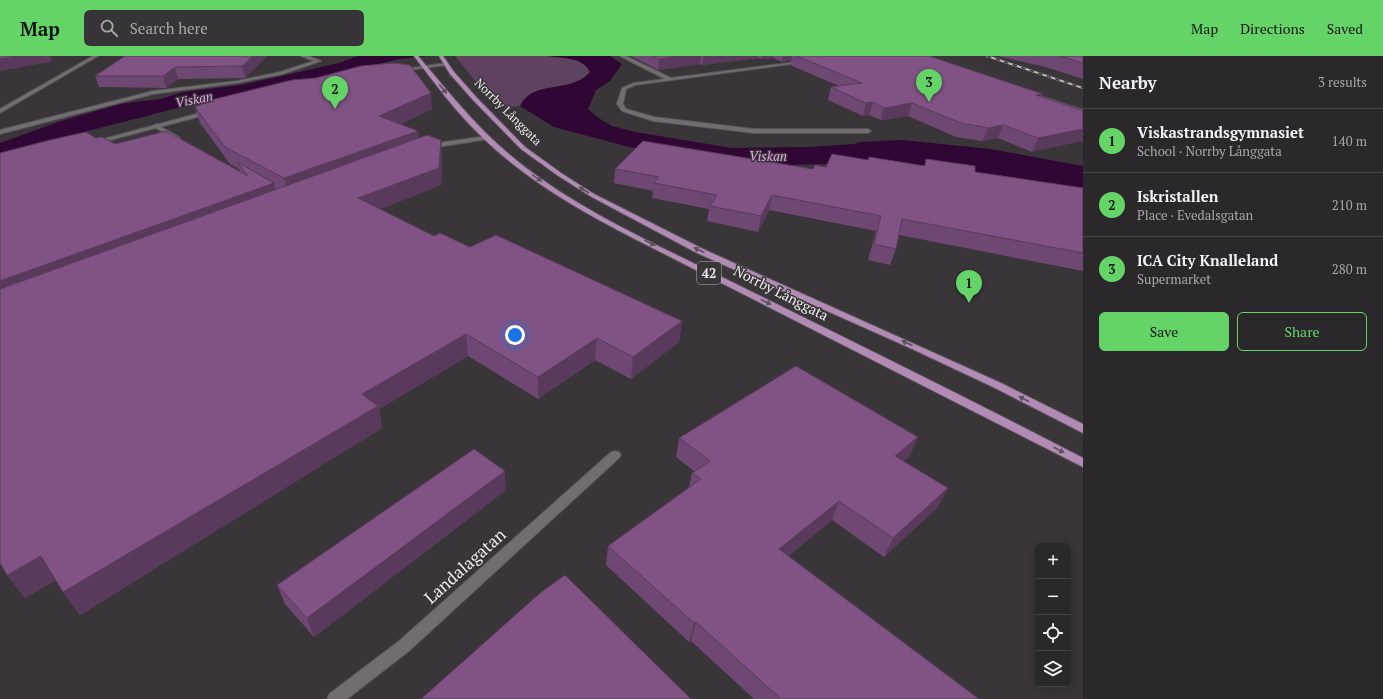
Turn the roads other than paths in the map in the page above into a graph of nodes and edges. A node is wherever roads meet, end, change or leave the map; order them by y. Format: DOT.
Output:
graph roads {
  1 [pos="96,56"];
  2 [pos="303,56"];
  3 [pos="441,56"];
  4 [pos="622,56"];
  5 [pos="417,58"];
  6 [pos="808,61"];
  7 [pos="446,64"];
  8 [pos="424,66"];
  9 [pos="391,71"];
  10 [pos="670,79"];
  11 [pos="1021,90"];
  12 [pos="218,110"];
  13 [pos="0,111"];
  14 [pos="1083,112"];
  15 [pos="156,126"];
  16 [pos="868,131"];
  17 [pos="0,132"];
  18 [pos="487,138"];
  19 [pos="184,142"];
  20 [pos="89,144"];
  21 [pos="421,151"];
  22 [pos="1083,429"];
  23 [pos="615,455"];
  24 [pos="1083,463"];
  25 [pos="335,699"];
  1 -- 13 [label="street"];
  2 -- 17 [label="street"];
  3 -- 7 [label="main road, Norrby Långgata / 42"];
  4 -- 10 [label="street"];
  5 -- 8 [label="main road, Norrby Långgata / 42"];
  6 -- 10 [label="street"];
  7 -- 8 [label="street"];
  22 -- 7 [label="main road, Norrby Långgata / 42, one-way"];
  8 -- 9 [label="street"];
  8 -- 18 [label="main road, Norrby Långgata / 42, one-way"];
  10 -- 16 [label="street"];
  11 -- 14 [label="street"];
  12 -- 15 [label="street"];
  15 -- 19 [label="street"];
  15 -- 20 [label="street"];
  18 -- 21 [label="street"];
  18 -- 24 [label="main road, Norrby Långgata / 42, one-way"];
  23 -- 25 [label="street, Landalagatan"];
}
